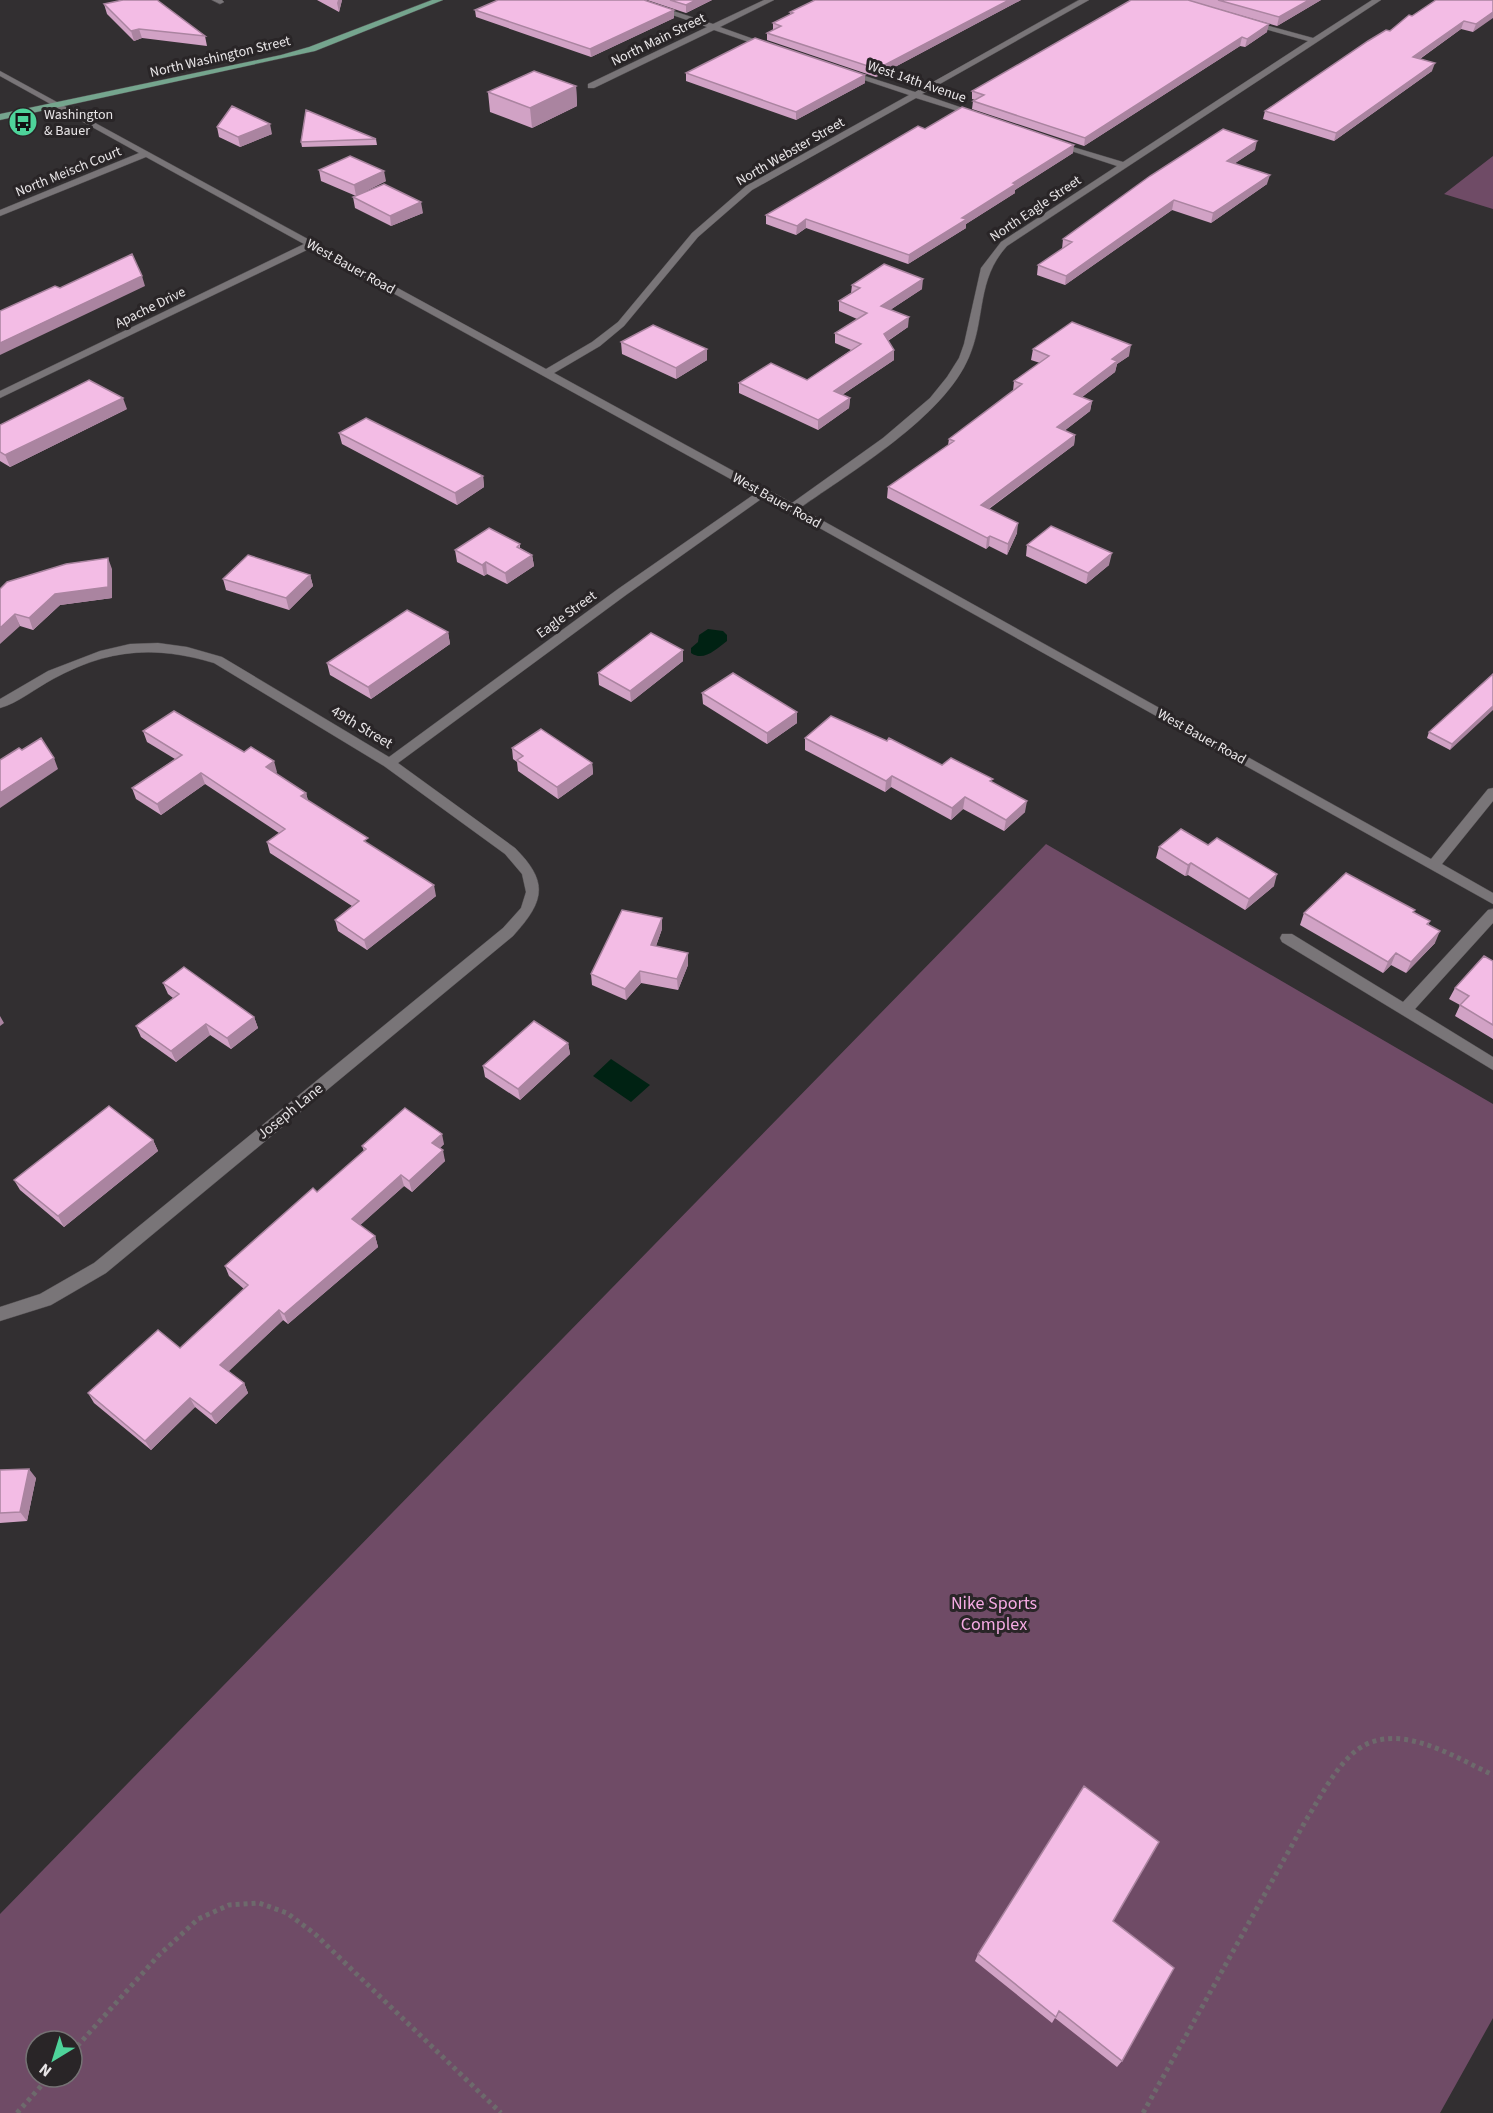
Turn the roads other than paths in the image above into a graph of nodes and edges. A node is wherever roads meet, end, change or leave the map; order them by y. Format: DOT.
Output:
graph roads {
  1 [pos="439,0"];
  2 [pos="633,0"];
  3 [pos="770,0"];
  4 [pos="1085,0"];
  5 [pos="1377,0"];
  6 [pos="1236,19"];
  7 [pos="713,27"];
  8 [pos="1315,41"];
  9 [pos="780,49"];
  10 [pos="837,68"];
  11 [pos="0,73"];
  12 [pos="591,86"];
  13 [pos="915,95"];
  14 [pos="59,105"];
  15 [pos="0,117"];
  16 [pos="992,121"];
  17 [pos="1047,139"];
  18 [pos="147,153"];
  19 [pos="1123,165"];
  20 [pos="0,213"];
  21 [pos="311,244"];
  22 [pos="547,373"];
  23 [pos="0,395"];
  24 [pos="763,493"];
  25 [pos="792,508"];
  26 [pos="0,704"];
  27 [pos="389,763"];
  28 [pos="1491,796"];
  29 [pos="1433,866"];
  30 [pos="535,891"];
  31 [pos="1493,899"];
  32 [pos="1493,914"];
  33 [pos="1287,938"];
  34 [pos="1405,1010"];
  35 [pos="1493,1064"];
  36 [pos="0,1314"];
  1 -- 14 [label="main road, North Washington Street"];
  2 -- 7 [label="street"];
  3 -- 7 [label="street, North Main Street"];
  4 -- 13 [label="street, North Webster Street"];
  5 -- 8 [label="street, North Eagle Street"];
  6 -- 8 [label="street"];
  7 -- 9 [label="street"];
  7 -- 12 [label="street, North Main Street"];
  8 -- 19 [label="street, North Eagle Street"];
  10 -- 13 [label="street, West 14th Avenue"];
  11 -- 14 [label="street, West Bauer Road"];
  13 -- 16 [label="street, West 14th Avenue"];
  13 -- 22 [label="street, North Webster Street"];
  14 -- 15 [label="main road, North Washington Street"];
  14 -- 18 [label="street, West Bauer Road"];
  17 -- 19 [label="street"];
  18 -- 20 [label="street, North Meisch Court"];
  18 -- 21 [label="street, West Bauer Road"];
  19 -- 25 [label="street, North Eagle Street"];
  21 -- 22 [label="street, West Bauer Road"];
  21 -- 23 [label="street, Apache Drive"];
  22 -- 24 [label="street, West Bauer Road"];
  24 -- 25 [label="street, West Bauer Road"];
  24 -- 27 [label="street, Eagle Street"];
  25 -- 29 [label="street, West Bauer Road"];
  26 -- 27 [label="street, 49th Street"];
  27 -- 30 [label="street, 49th Street"];
  28 -- 29 [label="street"];
  29 -- 31 [label="street, West Bauer Road"];
  30 -- 36 [label="street, Joseph Lane"];
  32 -- 34 [label="street"];
  33 -- 34 [label="street"];
  34 -- 35 [label="street"];
}
